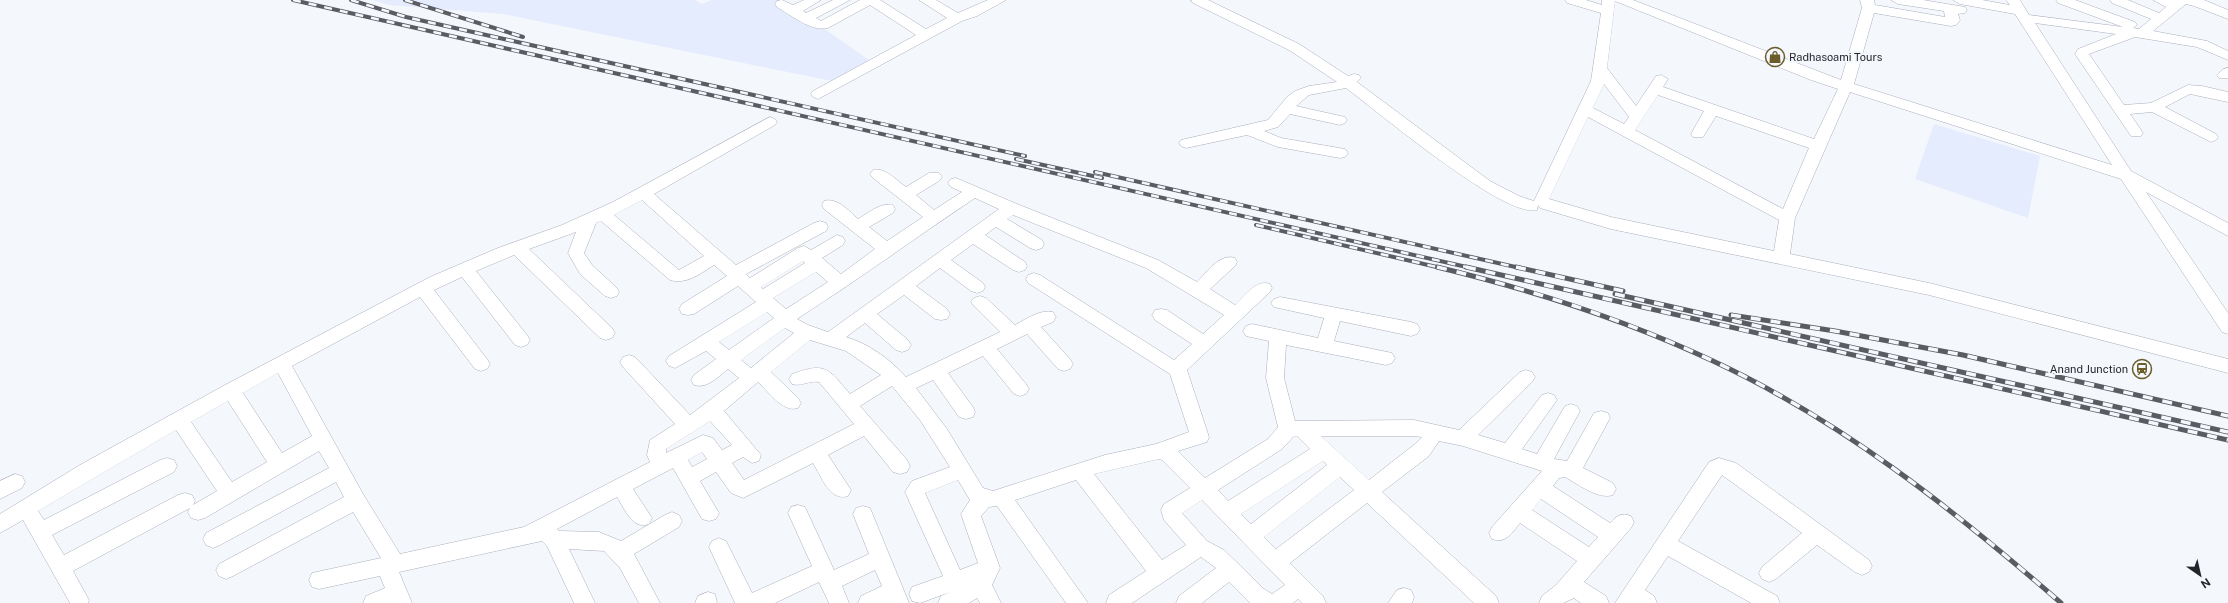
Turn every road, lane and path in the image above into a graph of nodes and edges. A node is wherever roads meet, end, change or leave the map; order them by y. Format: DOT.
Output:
graph roads {
  1 [pos="814,0"];
  2 [pos="843,0"];
  3 [pos="870,0"];
  4 [pos="926,0"];
  5 [pos="980,0"];
  6 [pos="999,0"];
  7 [pos="1198,0"];
  8 [pos="1217,0"];
  9 [pos="1572,0"];
  10 [pos="1622,0"];
  11 [pos="1898,0"];
  12 [pos="2063,0"];
  13 [pos="2117,0"];
  14 [pos="2160,0"];
  15 [pos="2080,3"];
  16 [pos="1868,4"];
  17 [pos="1608,6"];
  18 [pos="1956,6"];
  19 [pos="2175,6"];
  20 [pos="2019,10"];
  21 [pos="2226,11"];
  22 [pos="806,18"];
  23 [pos="957,18"];
  24 [pos="2160,18"];
  25 [pos="2140,32"];
  26 [pos="926,35"];
  27 [pos="2228,56"];
  28 [pos="1600,69"];
  29 [pos="1351,80"];
  30 [pos="1846,87"];
  31 [pos="818,94"];
  32 [pos="2228,97"];
  33 [pos="2154,107"];
  34 [pos="1286,108"];
  35 [pos="1584,109"];
  36 [pos="1713,109"];
  37 [pos="2121,110"];
  38 [pos="1637,117"];
  39 [pos="1340,120"];
  40 [pos="770,122"];
  41 [pos="1249,130"];
  42 [pos="1627,132"];
  43 [pos="2136,133"];
  44 [pos="1698,134"];
  45 [pos="2211,138"];
  46 [pos="1186,143"];
  47 [pos="1818,146"];
  48 [pos="1340,153"];
  49 [pos="878,174"];
  50 [pos="2126,175"];
  51 [pos="934,177"];
  52 [pos="956,183"];
  53 [pos="974,191"];
  54 [pos="643,193"];
  55 [pos="905,195"];
  56 [pos="1539,204"];
  57 [pos="830,205"];
  58 [pos="1011,208"];
  59 [pos="887,210"];
  60 [pos="596,217"];
  61 [pos="933,217"];
  62 [pos="1787,218"];
  63 [pos="996,219"];
  64 [pos="820,227"];
  65 [pos="857,227"];
  66 [pos="2228,230"];
  67 [pos="974,236"];
  68 [pos="837,241"];
  69 [pos="1036,244"];
  70 [pos="517,248"];
  71 [pos="886,249"];
  72 [pos="806,254"];
  73 [pos="716,256"];
  74 [pos="1781,259"];
  75 [pos="940,260"];
  76 [pos="1229,262"];
  77 [pos="1019,266"];
  78 [pos="465,268"];
  79 [pos="1034,279"];
  80 [pos="840,284"];
  81 [pos="904,286"];
  82 [pos="751,287"];
  83 [pos="423,288"];
  84 [pos="1264,288"];
  85 [pos="1199,290"];
  86 [pos="611,292"];
  87 [pos="1280,303"];
  88 [pos="688,308"];
  89 [pos="865,314"];
  90 [pos="941,314"];
  91 [pos="1236,314"];
  92 [pos="1334,314"];
  93 [pos="1161,315"];
  94 [pos="1047,317"];
  95 [pos="786,318"];
  96 [pos="2228,326"];
  97 [pos="1021,329"];
  98 [pos="1411,329"];
  99 [pos="1252,331"];
  100 [pos="606,333"];
  101 [pos="806,333"];
  102 [pos="1278,336"];
  103 [pos="830,339"];
  104 [pos="521,340"];
  105 [pos="706,341"];
  106 [pos="1204,343"];
  107 [pos="902,345"];
  108 [pos="985,346"];
  109 [pos="1324,346"];
  110 [pos="1386,358"];
  111 [pos="728,359"];
  112 [pos="675,361"];
  113 [pos="629,362"];
  114 [pos="281,363"];
  115 [pos="481,364"];
  116 [pos="1064,364"];
  117 [pos="2228,366"];
  118 [pos="1177,368"];
  119 [pos="936,370"];
  120 [pos="755,375"];
  121 [pos="1526,377"];
  122 [pos="798,379"];
  123 [pos="700,380"];
  124 [pos="899,381"];
  125 [pos="1020,389"];
  126 [pos="231,390"];
  127 [pos="1548,400"];
  128 [pos="792,404"];
  129 [pos="849,404"];
  130 [pos="712,410"];
  131 [pos="1571,411"];
  132 [pos="966,412"];
  133 [pos="1601,418"];
  134 [pos="179,419"];
  135 [pos="688,425"];
  136 [pos="866,426"];
  137 [pos="1294,429"];
  138 [pos="1434,432"];
  139 [pos="1463,438"];
  140 [pos="323,439"];
  141 [pos="1324,450"];
  142 [pos="1158,451"];
  143 [pos="816,452"];
  144 [pos="1509,452"];
  145 [pos="669,461"];
  146 [pos="719,461"];
  147 [pos="1542,463"];
  148 [pos="279,465"];
  149 [pos="167,466"];
  150 [pos="900,466"];
  151 [pos="1340,466"];
  152 [pos="962,470"];
  153 [pos="1565,470"];
  154 [pos="340,471"];
  155 [pos="1080,471"];
  156 [pos="688,478"];
  157 [pos="620,486"];
  158 [pos="1539,487"];
  159 [pos="1205,489"];
  160 [pos="1606,489"];
  161 [pos="841,490"];
  162 [pos="1368,491"];
  163 [pos="229,494"];
  164 [pos="993,497"];
  165 [pos="356,500"];
  166 [pos="26,508"];
  167 [pos="1518,511"];
  168 [pos="1227,512"];
  169 [pos="709,513"];
  170 [pos="798,514"];
  171 [pos="862,514"];
  172 [pos="642,518"];
  173 [pos="672,521"];
  174 [pos="0,524"];
  175 [pos="40,532"];
  176 [pos="531,533"];
  177 [pos="1499,533"];
  178 [pos="1817,533"];
  179 [pos="1250,536"];
  180 [pos="213,539"];
  181 [pos="554,540"];
  182 [pos="1664,544"];
  183 [pos="719,547"];
  184 [pos="1200,547"];
  185 [pos="620,552"];
  186 [pos="880,558"];
  187 [pos="1591,559"];
  188 [pos="1275,562"];
  189 [pos="391,564"];
  190 [pos="1862,566"];
  191 [pos="61,567"];
  192 [pos="1230,569"];
  193 [pos="226,570"];
  194 [pos="1769,572"];
  195 [pos="1160,573"];
  196 [pos="827,576"];
  197 [pos="985,576"];
  198 [pos="319,580"];
  199 [pos="955,581"];
  200 [pos="1299,586"];
  201 [pos="919,594"];
  202 [pos="896,596"];
  203 [pos="1557,597"];
  204 [pos="400,598"];
  205 [pos="79,600"];
  206 [pos="1635,600"];
  207 [pos="1257,601"];
  208 [pos="1116,602"];
  209 [pos="373,603"];
  210 [pos="585,603"];
  211 [pos="650,603"];
  212 [pos="746,603"];
  213 [pos="753,603"];
  214 [pos="839,603"];
  215 [pos="868,603"];
  216 [pos="948,603"];
  217 [pos="991,603"];
  218 [pos="1078,603"];
  219 [pos="1186,603"];
  220 [pos="1277,603"];
  221 [pos="1316,603"];
  222 [pos="1489,603"];
  223 [pos="1599,603"];
  224 [pos="1770,603"];
  1 -- 22 [label="street"];
  2 -- 22 [label="street"];
  3 -- 22 [label="street"];
  3 -- 26 [label="street"];
  4 -- 23 [label="street"];
  5 -- 23 [label="street"];
  6 -- 23 [label="street"];
  7 -- 29 [label="street"];
  8 -- 29 [label="street"];
  9 -- 17 [label="street"];
  10 -- 30 [label="street"];
  11 -- 18 [label="street"];
  12 -- 15 [label="street"];
  13 -- 24 [label="street"];
  14 -- 19 [label="street"];
  15 -- 25 [label="street"];
  16 -- 18 [label="street"];
  16 -- 30 [label="street"];
  17 -- 28 [label="street"];
  18 -- 20 [label="street"];
  19 -- 21 [label="street"];
  19 -- 24 [label="street"];
  20 -- 25 [label="street"];
  20 -- 50 [label="street"];
  23 -- 26 [label="street"];
  24 -- 25 [label="street"];
  25 -- 27 [label="street"];
  25 -- 37 [label="street"];
  26 -- 31 [label="street"];
  28 -- 35 [label="street"];
  28 -- 38 [label="street"];
  29 -- 34 [label="street"];
  29 -- 56 [label="street"];
  30 -- 47 [label="street"];
  30 -- 50 [label="street"];
  32 -- 33 [label="street"];
  33 -- 37 [label="street"];
  33 -- 45 [label="street"];
  34 -- 39 [label="street"];
  34 -- 41 [label="street"];
  35 -- 42 [label="street"];
  35 -- 56 [label="street"];
  36 -- 38 [label="street"];
  36 -- 44 [label="street"];
  36 -- 47 [label="street"];
  37 -- 43 [label="street"];
  38 -- 42 [label="street"];
  40 -- 54 [label="street"];
  41 -- 46 [label="street"];
  41 -- 48 [label="street"];
  42 -- 62 [label="street"];
  47 -- 62 [label="street"];
  49 -- 55 [label="street"];
  50 -- 66 [label="street"];
  50 -- 96 [label="street"];
  51 -- 55 [label="street"];
  52 -- 53 [label="street"];
  53 -- 58 [label="street"];
  53 -- 61 [label="street"];
  54 -- 60 [label="street"];
  54 -- 73 [label="street"];
  55 -- 61 [label="street"];
  56 -- 74 [label="street"];
  57 -- 65 [label="street"];
  58 -- 63 [label="street"];
  58 -- 85 [label="street"];
  59 -- 65 [label="street"];
  60 -- 70 [label="street"];
  60 -- 73 [label="street"];
  60 -- 86 [label="street"];
  61 -- 71 [label="street"];
  62 -- 74 [label="street"];
  63 -- 67 [label="street"];
  63 -- 69 [label="street"];
  64 -- 72 [label="street"];
  65 -- 71 [label="street"];
  67 -- 75 [label="street"];
  67 -- 77 [label="street"];
  68 -- 72 [label="street"];
  70 -- 78 [label="street"];
  70 -- 100 [label="street"];
  71 -- 80 [label="street"];
  72 -- 80 [label="street"];
  72 -- 82 [label="street"];
  72 -- 82 [label="street"];
  73 -- 82 [label="street"];
  74 -- 117 [label="street"];
  75 -- 81 [label="street"];
  75 -- 97 [label="street"];
  76 -- 85 [label="street"];
  78 -- 83 [label="street"];
  78 -- 104 [label="street"];
  79 -- 118 [label="street"];
  80 -- 95 [label="street"];
  81 -- 89 [label="street"];
  81 -- 90 [label="street"];
  82 -- 88 [label="street"];
  82 -- 95 [label="street"];
  82 -- 105 [label="street"];
  83 -- 114 [label="street"];
  83 -- 115 [label="street"];
  84 -- 91 [label="street"];
  85 -- 91 [label="street"];
  87 -- 92 [label="street"];
  89 -- 103 [label="street"];
  89 -- 107 [label="street"];
  91 -- 106 [label="street"];
  92 -- 98 [label="street"];
  92 -- 109 [label="street"];
  93 -- 106 [label="street"];
  94 -- 97 [label="street"];
  95 -- 101 [label="street"];
  95 -- 111 [label="street"];
  97 -- 108 [label="street"];
  97 -- 116 [label="street"];
  99 -- 102 [label="street"];
  101 -- 103 [label="street"];
  101 -- 120 [label="street"];
  102 -- 109 [label="street"];
  102 -- 137 [label="street"];
  103 -- 124 [label="street"];
  105 -- 111 [label="street"];
  105 -- 112 [label="street"];
  106 -- 118 [label="street"];
  108 -- 119 [label="street"];
  108 -- 125 [label="street"];
  109 -- 110 [label="street"];
  111 -- 120 [label="street"];
  111 -- 123 [label="street"];
  113 -- 135 [label="street"];
  114 -- 126 [label="street"];
  114 -- 140 [label="street"];
  118 -- 142 [label="street"];
  119 -- 124 [label="street"];
  119 -- 132 [label="street"];
  120 -- 128 [label="street"];
  120 -- 130 [label="street"];
  121 -- 139 [label="street"];
  122 -- 129 [label="street"];
  124 -- 129 [label="street"];
  124 -- 152 [label="street"];
  126 -- 134 [label="street"];
  126 -- 148 [label="street"];
  127 -- 144 [label="street"];
  129 -- 136 [label="street"];
  130 -- 135 [label="street"];
  130 -- 146 [label="street"];
  131 -- 147 [label="street"];
  133 -- 153 [label="street"];
  134 -- 163 [label="street"];
  134 -- 166 [label="street"];
  135 -- 145 [label="street"];
  136 -- 143 [label="street"];
  136 -- 150 [label="street"];
  137 -- 138 [label="street"];
  137 -- 141 [label="street"];
  137 -- 159 [label="street"];
  138 -- 139 [label="street"];
  138 -- 162 [label="street"];
  139 -- 144 [label="street"];
  140 -- 148 [label="street"];
  140 -- 154 [label="street"];
  141 -- 151 [label="street"];
  141 -- 168 [label="street"];
  142 -- 155 [label="street"];
  142 -- 159 [label="street"];
  143 -- 146 [label="street"];
  143 -- 161 [label="street"];
  144 -- 147 [label="street"];
  145 -- 146 [label="street"];
  145 -- 156 [label="street"];
  145 -- 157 [label="street"];
  146 -- 156 [label="street"];
  147 -- 153 [label="street"];
  148 -- 163 [label="street"];
  149 -- 175 [label="street"];
  151 -- 162 [label="street"];
  151 -- 179 [label="street"];
  152 -- 164 [label="street"];
  152 -- 199 [label="street"];
  153 -- 158 [label="street"];
  153 -- 160 [label="street"];
  154 -- 165 [label="street"];
  154 -- 180 [label="street"];
  155 -- 164 [label="street"];
  155 -- 195 [label="street"];
  156 -- 169 [label="street"];
  157 -- 172 [label="street"];
  157 -- 176 [label="street"];
  158 -- 167 [label="street"];
  158 -- 187 [label="street"];
  159 -- 168 [label="street"];
  159 -- 184 [label="street"];
  162 -- 188 [label="street"];
  162 -- 222 [label="street"];
  163 -- 191 [label="street"];
  164 -- 197 [label="street"];
  164 -- 218 [label="street"];
  165 -- 189 [label="street"];
  165 -- 193 [label="street"];
  166 -- 174 [label="street"];
  166 -- 175 [label="street"];
  167 -- 177 [label="street"];
  167 -- 187 [label="street"];
  168 -- 179 [label="street"];
  170 -- 196 [label="street"];
  171 -- 186 [label="street"];
  173 -- 185 [label="street"];
  175 -- 191 [label="street"];
  176 -- 181 [label="street"];
  176 -- 189 [label="street"];
  178 -- 182 [label="street"];
  178 -- 190 [label="street"];
  178 -- 194 [label="street"];
  179 -- 188 [label="street"];
  181 -- 185 [label="street"];
  181 -- 210 [label="street"];
  182 -- 206 [label="street"];
  182 -- 224 [label="street"];
  183 -- 212 [label="street"];
  184 -- 192 [label="street"];
  184 -- 195 [label="street"];
  185 -- 211 [label="street"];
  186 -- 196 [label="street"];
  186 -- 202 [label="street"];
  187 -- 203 [label="street"];
  188 -- 200 [label="street"];
  189 -- 198 [label="street"];
  189 -- 204 [label="street"];
  191 -- 205 [label="street"];
  192 -- 207 [label="street"];
  192 -- 219 [label="street"];
  195 -- 208 [label="street"];
  196 -- 213 [label="street"];
  196 -- 214 [label="street"];
  197 -- 199 [label="street"];
  197 -- 216 [label="street"];
  197 -- 217 [label="street"];
  199 -- 201 [label="street"];
  200 -- 220 [label="street"];
  200 -- 221 [label="street"];
  202 -- 215 [label="street"];
  203 -- 223 [label="street"];
  204 -- 209 [label="street"];
}
